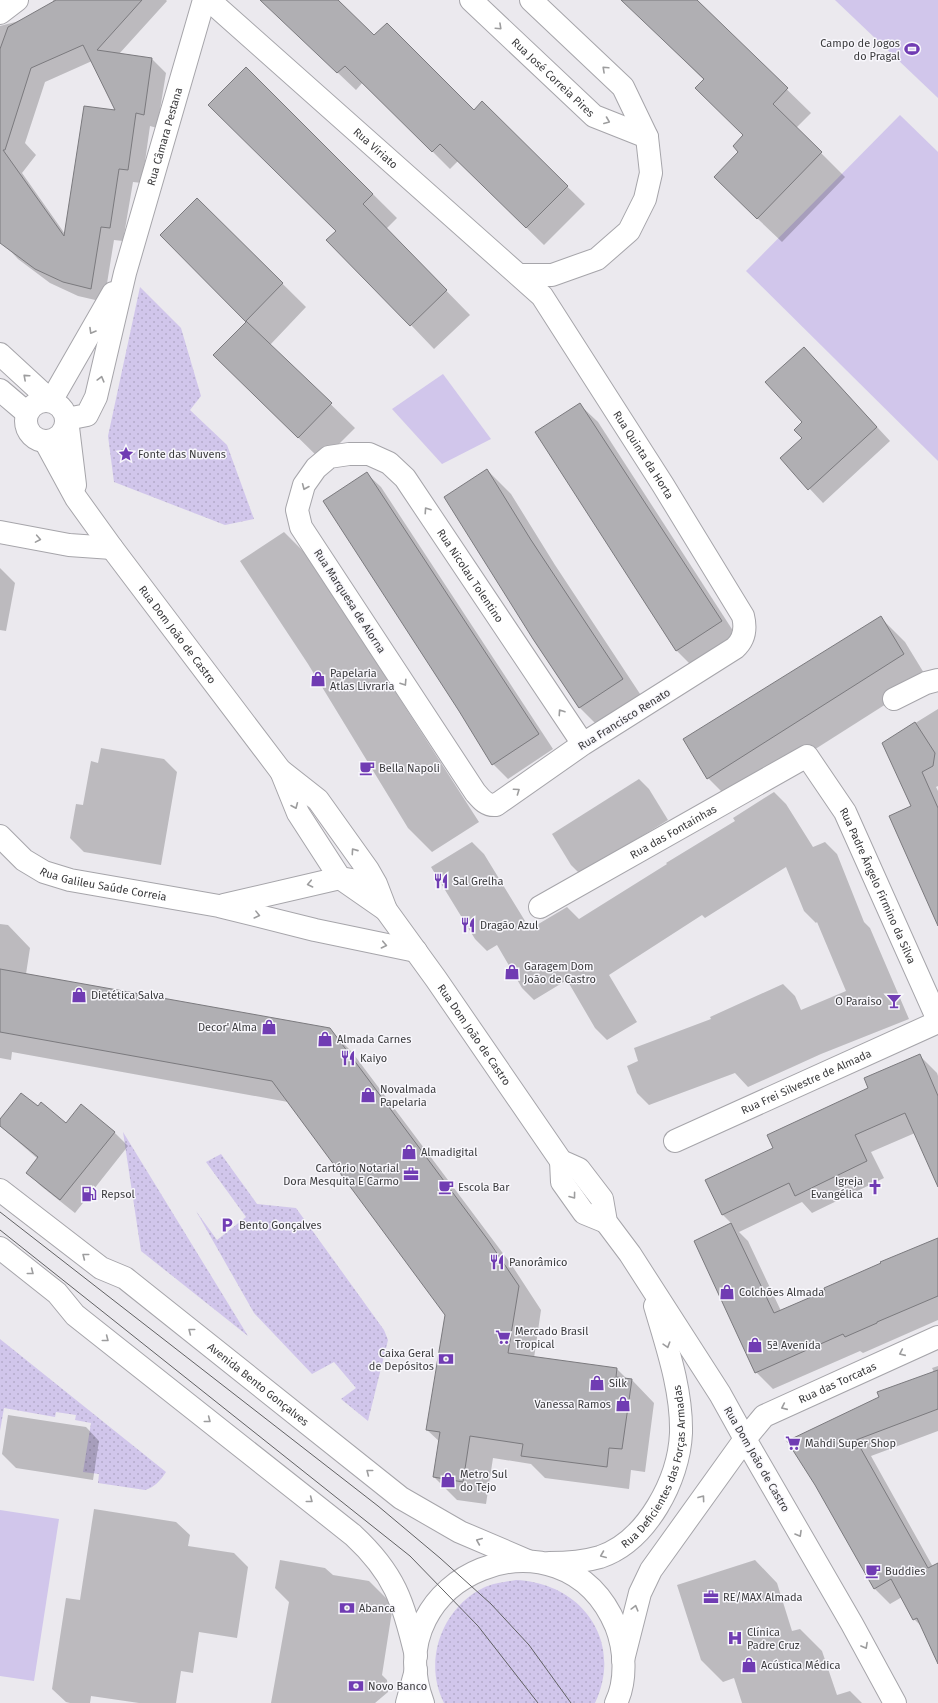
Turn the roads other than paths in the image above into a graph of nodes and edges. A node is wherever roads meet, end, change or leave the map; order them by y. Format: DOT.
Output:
graph roads {
  1 [pos="17,0"];
  2 [pos="204,0"];
  3 [pos="209,0"];
  4 [pos="471,0"];
  5 [pos="531,0"];
  6 [pos="0,13"];
  7 [pos="647,137"];
  8 [pos="125,273"];
  9 [pos="520,275"];
  10 [pos="542,296"];
  11 [pos="0,354"];
  12 [pos="0,390"];
  13 [pos="51,401"];
  14 [pos="27,413"];
  15 [pos="67,420"];
  16 [pos="45,441"];
  17 [pos="329,457"];
  18 [pos="76,498"];
  19 [pos="0,532"];
  20 [pos="112,548"];
  21 [pos="743,616"];
  22 [pos="938,680"];
  23 [pos="894,699"];
  24 [pos="583,744"];
  25 [pos="807,756"];
  26 [pos="280,770"];
  27 [pos="483,802"];
  28 [pos="0,836"];
  29 [pos="340,878"];
  30 [pos="376,884"];
  31 [pos="219,906"];
  32 [pos="540,907"];
  33 [pos="386,910"];
  34 [pos="416,952"];
  35 [pos="938,1021"];
  36 [pos="675,1141"];
  37 [pos="0,1190"];
  38 [pos="0,1248"];
  39 [pos="647,1281"];
  40 [pos="938,1337"];
  41 [pos="744,1439"];
  42 [pos="535,1562"];
  43 [pos="623,1660"];
  44 [pos="416,1663"];
  45 [pos="620,1698"];
  46 [pos="407,1703"];
  47 [pos="423,1703"];
  48 [pos="896,1703"];
  1 -- 6 [label="street"];
  2 -- 8 [label="street, Rua Câmara Pestana"];
  3 -- 9 [label="street, Rua Viriato"];
  4 -- 7 [label="street, Rua José Correia Pires, one-way"];
  7 -- 5 [label="street, one-way"];
  7 -- 9 [label="street"];
  8 -- 13 [label="street, Rua Câmara Pestana, one-way"];
  15 -- 8 [label="street, Rua Câmara Pestana, one-way"];
  9 -- 10 [label="street, Rua Viriato"];
  10 -- 21 [label="street, Rua Quinta da Horta"];
  13 -- 11 [label="street, one-way"];
  12 -- 14 [label="street"];
  13 -- 14 [label="street"];
  13 -- 15 [label="street"];
  14 -- 16 [label="street"];
  15 -- 16 [label="street"];
  15 -- 18 [label="street, Rua Dom João de Castro"];
  16 -- 18 [label="street, Rua Dom João de Castro"];
  24 -- 17 [label="street, Rua Nicolau Tolentino, one-way"];
  17 -- 27 [label="street, Rua Marquesa de Alorna, one-way"];
  18 -- 20 [label="street, Rua Dom João de Castro"];
  19 -- 20 [label="street, one-way"];
  20 -- 26 [label="street, Rua Dom João de Castro"];
  21 -- 24 [label="street, Rua Francisco Renato"];
  22 -- 23 [label="street"];
  27 -- 24 [label="street, Rua Francisco Renato, one-way"];
  25 -- 32 [label="street, Rua das Fontaínhas"];
  25 -- 35 [label="street, Rua Padre Ângelo Firmino da Silva"];
  26 -- 29 [label="street, Rua Dom João de Castro, one-way"];
  30 -- 26 [label="street, Rua Dom João de Castro, one-way"];
  28 -- 31 [label="street, Rua Galileu Saúde Correia"];
  29 -- 30 [label="street, Rua Galileu Saúde Correia"];
  29 -- 31 [label="street, Rua Galileu Saúde Correia, one-way"];
  29 -- 33 [label="street, Rua Dom João de Castro"];
  30 -- 33 [label="street, Rua Dom João de Castro"];
  31 -- 34 [label="street, Rua Galileu Saúde Correia, one-way"];
  33 -- 34 [label="street, Rua Dom João de Castro"];
  34 -- 39 [label="street, Rua Dom João de Castro"];
  35 -- 36 [label="street, Rua Frei Silvestre de Almada"];
  42 -- 37 [label="street, Avenida Bento Gonçalves, one-way"];
  38 -- 44 [label="street, one-way"];
  39 -- 41 [label="street, Rua Dom João de Castro"];
  39 -- 42 [label="street, Rua Deficientes das Forças Armadas, one-way"];
  40 -- 41 [label="street, Rua das Torcatas, one-way"];
  43 -- 41 [label="street, one-way"];
  41 -- 48 [label="street, Rua Dom João de Castro, one-way"];
  42 -- 43 [label="street, Avenida Bento Gonçalves"];
  42 -- 44 [label="street, Rua Deficientes das Forças Armadas"];
  43 -- 45 [label="street"];
  44 -- 46 [label="street, Rua Deficientes das Forças Armadas"];
  44 -- 47 [label="street"];
}
